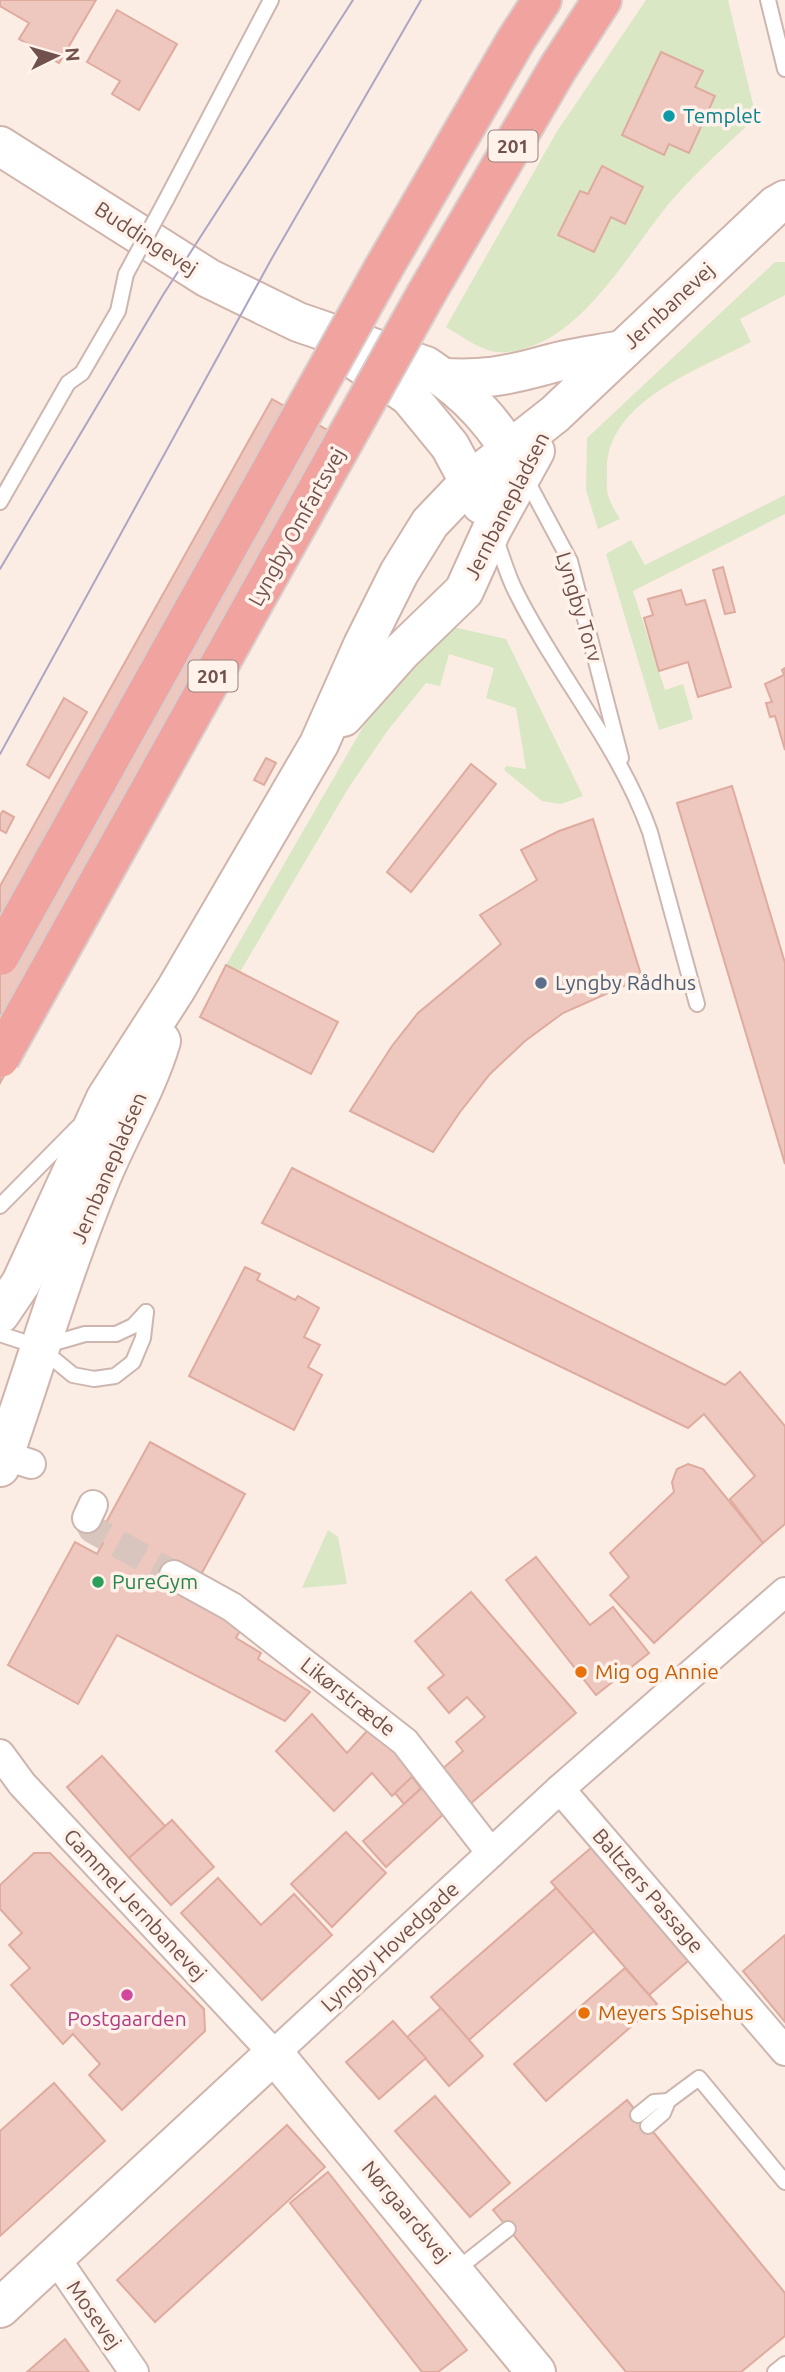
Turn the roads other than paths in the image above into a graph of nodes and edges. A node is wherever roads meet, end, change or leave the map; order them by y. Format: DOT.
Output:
graph roads {
  1 [pos="271,0"];
  2 [pos="542,0"];
  3 [pos="602,0"];
  4 [pos="768,0"];
  5 [pos="785,69"];
  6 [pos="0,146"];
  7 [pos="782,209"];
  8 [pos="298,322"];
  9 [pos="622,350"];
  10 [pos="444,378"];
  11 [pos="555,414"];
  12 [pos="517,462"];
  13 [pos="470,481"];
  14 [pos="0,502"];
  15 [pos="492,529"];
  16 [pos="319,744"];
  17 [pos="625,773"];
  18 [pos="0,956"];
  19 [pos="176,989"];
  20 [pos="697,1004"];
  21 [pos="0,1058"];
  22 [pos="106,1098"];
  23 [pos="0,1206"];
  24 [pos="0,1314"];
  25 [pos="0,1334"];
  26 [pos="39,1347"];
  27 [pos="9,1460"];
  28 [pos="174,1575"];
  29 [pos="785,1592"];
  30 [pos="0,1754"];
  31 [pos="560,1789"];
  32 [pos="491,1853"];
  33 [pos="785,2051"];
  34 [pos="274,2054"];
  35 [pos="643,2120"];
  36 [pos="785,2182"];
  37 [pos="508,2229"];
  38 [pos="55,2257"];
  39 [pos="455,2271"];
  40 [pos="0,2308"];
  41 [pos="785,2364"];
  42 [pos="134,2372"];
  43 [pos="536,2372"];
  44 [pos="775,2372"];
  1 -- 14 [label="lane, bridge"];
  2 -- 18 [label="highway, 201, bridge"];
  3 -- 21 [label="highway, Lyngby Omfartsvej / 201, bridge"];
  4 -- 5 [label="lane"];
  6 -- 8 [label="street, Buddingevej"];
  7 -- 9 [label="street, Jernbanevej"];
  8 -- 10 [label="street, Buddingevej"];
  8 -- 13 [label="street, Buddingevej"];
  9 -- 10 [label="street"];
  9 -- 11 [label="street, Jernbanevej"];
  10 -- 12 [label="street, Buddingevej"];
  11 -- 12 [label="street, Jernbanepladsen"];
  12 -- 13 [label="street, Jernbanepladsen"];
  12 -- 15 [label="street, Jernbanepladsen"];
  12 -- 17 [label="lane, Lyngby Torv"];
  13 -- 15 [label="street, Lyngby Torv"];
  13 -- 16 [label="street, Jernbanepladsen"];
  15 -- 16 [label="street, Jernbanepladsen"];
  15 -- 17 [label="lane, Lyngby Torv"];
  16 -- 19 [label="street, Jernbanepladsen"];
  17 -- 20 [label="lane, Lyngby Torv"];
  19 -- 22 [label="street, Jernbanepladsen"];
  19 -- 26 [label="street, Jernbanepladsen"];
  22 -- 23 [label="lane, Jernbanepladsen"];
  22 -- 24 [label="street, Jernbanepladsen"];
  25 -- 26 [label="lane"];
  26 -- 26 [label="lane"];
  26 -- 27 [label="street, Jernbanepladsen"];
  28 -- 32 [label="street, Likørstræde"];
  29 -- 31 [label="street, Lyngby Hovedgade"];
  30 -- 34 [label="street, Gammel Jernbanevej"];
  31 -- 32 [label="street, Lyngby Hovedgade"];
  31 -- 33 [label="street, Baltzers Passage"];
  32 -- 34 [label="street, Lyngby Hovedgade"];
  34 -- 38 [label="street, Lyngby Hovedgade"];
  34 -- 39 [label="street, Nørgaardsvej"];
  35 -- 36 [label="lane"];
  37 -- 39 [label="lane"];
  38 -- 40 [label="street, Lyngby Hovedgade"];
  38 -- 42 [label="street, Mosevej"];
  39 -- 43 [label="street, Nørgaardsvej"];
  41 -- 44 [label="lane"];
}
